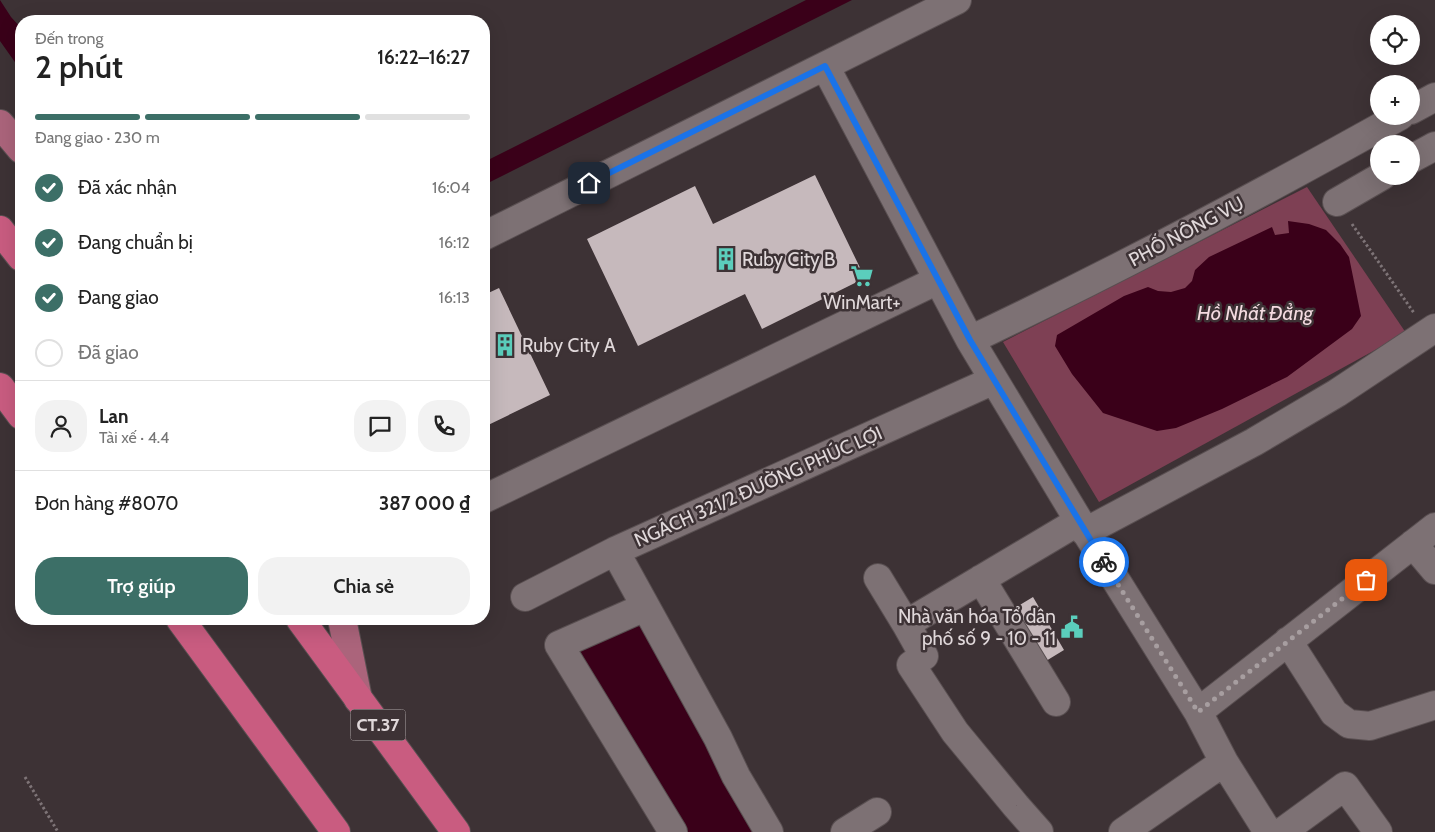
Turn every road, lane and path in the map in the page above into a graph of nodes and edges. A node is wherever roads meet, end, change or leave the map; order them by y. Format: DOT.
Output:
graph roads {
  1 [pos="957,0"];
  2 [pos="825,66"];
  3 [pos="1435,96"];
  4 [pos="1420,105"];
  5 [pos="0,124"];
  6 [pos="1384,125"];
  7 [pos="15,142"];
  8 [pos="1435,146"];
  9 [pos="1420,155"];
  10 [pos="1370,183"];
  11 [pos="1337,202"];
  12 [pos="0,230"];
  13 [pos="490,233"];
  14 [pos="15,249"];
  15 [pos="938,280"];
  16 [pos="1431,330"];
  17 [pos="970,340"];
  18 [pos="994,380"];
  19 [pos="0,387"];
  20 [pos="15,407"];
  21 [pos="490,496"];
  22 [pos="1082,527"];
  23 [pos="1435,527"];
  24 [pos="1413,544"];
  25 [pos="615,551"];
  26 [pos="1435,570"];
  27 [pos="878,578"];
  28 [pos="981,579"];
  29 [pos="525,597"];
  30 [pos="645,607"];
  31 [pos="906,624"];
  32 [pos="184,625"];
  33 [pos="304,625"];
  34 [pos="343,625"];
  35 [pos="1288,642"];
  36 [pos="358,699"];
  37 [pos="1056,702"];
  38 [pos="1435,705"];
  39 [pos="1198,712"];
  40 [pos="1224,762"];
  41 [pos="25,777"];
  42 [pos="877,812"];
  43 [pos="58,832"];
  44 [pos="336,832"];
  45 [pos="456,832"];
  46 [pos="674,832"];
  47 [pos="769,832"];
  48 [pos="846,832"];
  49 [pos="1040,832"];
  50 [pos="1124,832"];
  51 [pos="1268,832"];
  52 [pos="1282,832"];
  53 [pos="1378,832"];
  1 -- 2 [label="street"];
  2 -- 13 [label="street"];
  2 -- 15 [label="street"];
  3 -- 4 [label="street"];
  5 -- 7 [label="main road"];
  6 -- 17 [label="street, PHỐ NÔNG VỤ"];
  8 -- 9 [label="street"];
  10 -- 11 [label="street"];
  11 -- 16 [label="path"];
  12 -- 14 [label="highway"];
  15 -- 17 [label="street"];
  15 -- 21 [label="street"];
  16 -- 22 [label="street"];
  17 -- 18 [label="street"];
  18 -- 22 [label="street"];
  18 -- 25 [label="street, NGÁCH 321/2 ĐƯỜNG PHÚC LỢI"];
  19 -- 20 [label="highway"];
  22 -- 28 [label="street"];
  22 -- 39 [label="street"];
  23 -- 24 [label="street"];
  24 -- 26 [label="street"];
  24 -- 35 [label="street"];
  25 -- 29 [label="street, NGÁCH 321/2 ĐƯỜNG PHÚC LỢI"];
  25 -- 30 [label="street"];
  27 -- 31 [label="street"];
  28 -- 31 [label="street"];
  28 -- 37 [label="street"];
  30 -- 46 [label="street"];
  30 -- 47 [label="street"];
  31 -- 49 [label="street"];
  32 -- 44 [label="highway"];
  33 -- 36 [label="highway, CT.37"];
  34 -- 36 [label="main road"];
  35 -- 38 [label="street"];
  35 -- 39 [label="street"];
  36 -- 45 [label="highway, CT.37"];
  39 -- 40 [label="street"];
  40 -- 50 [label="street"];
  40 -- 51 [label="street"];
  41 -- 43 [label="path"];
  42 -- 48 [label="street"];
  52 -- 53 [label="street"];
}
